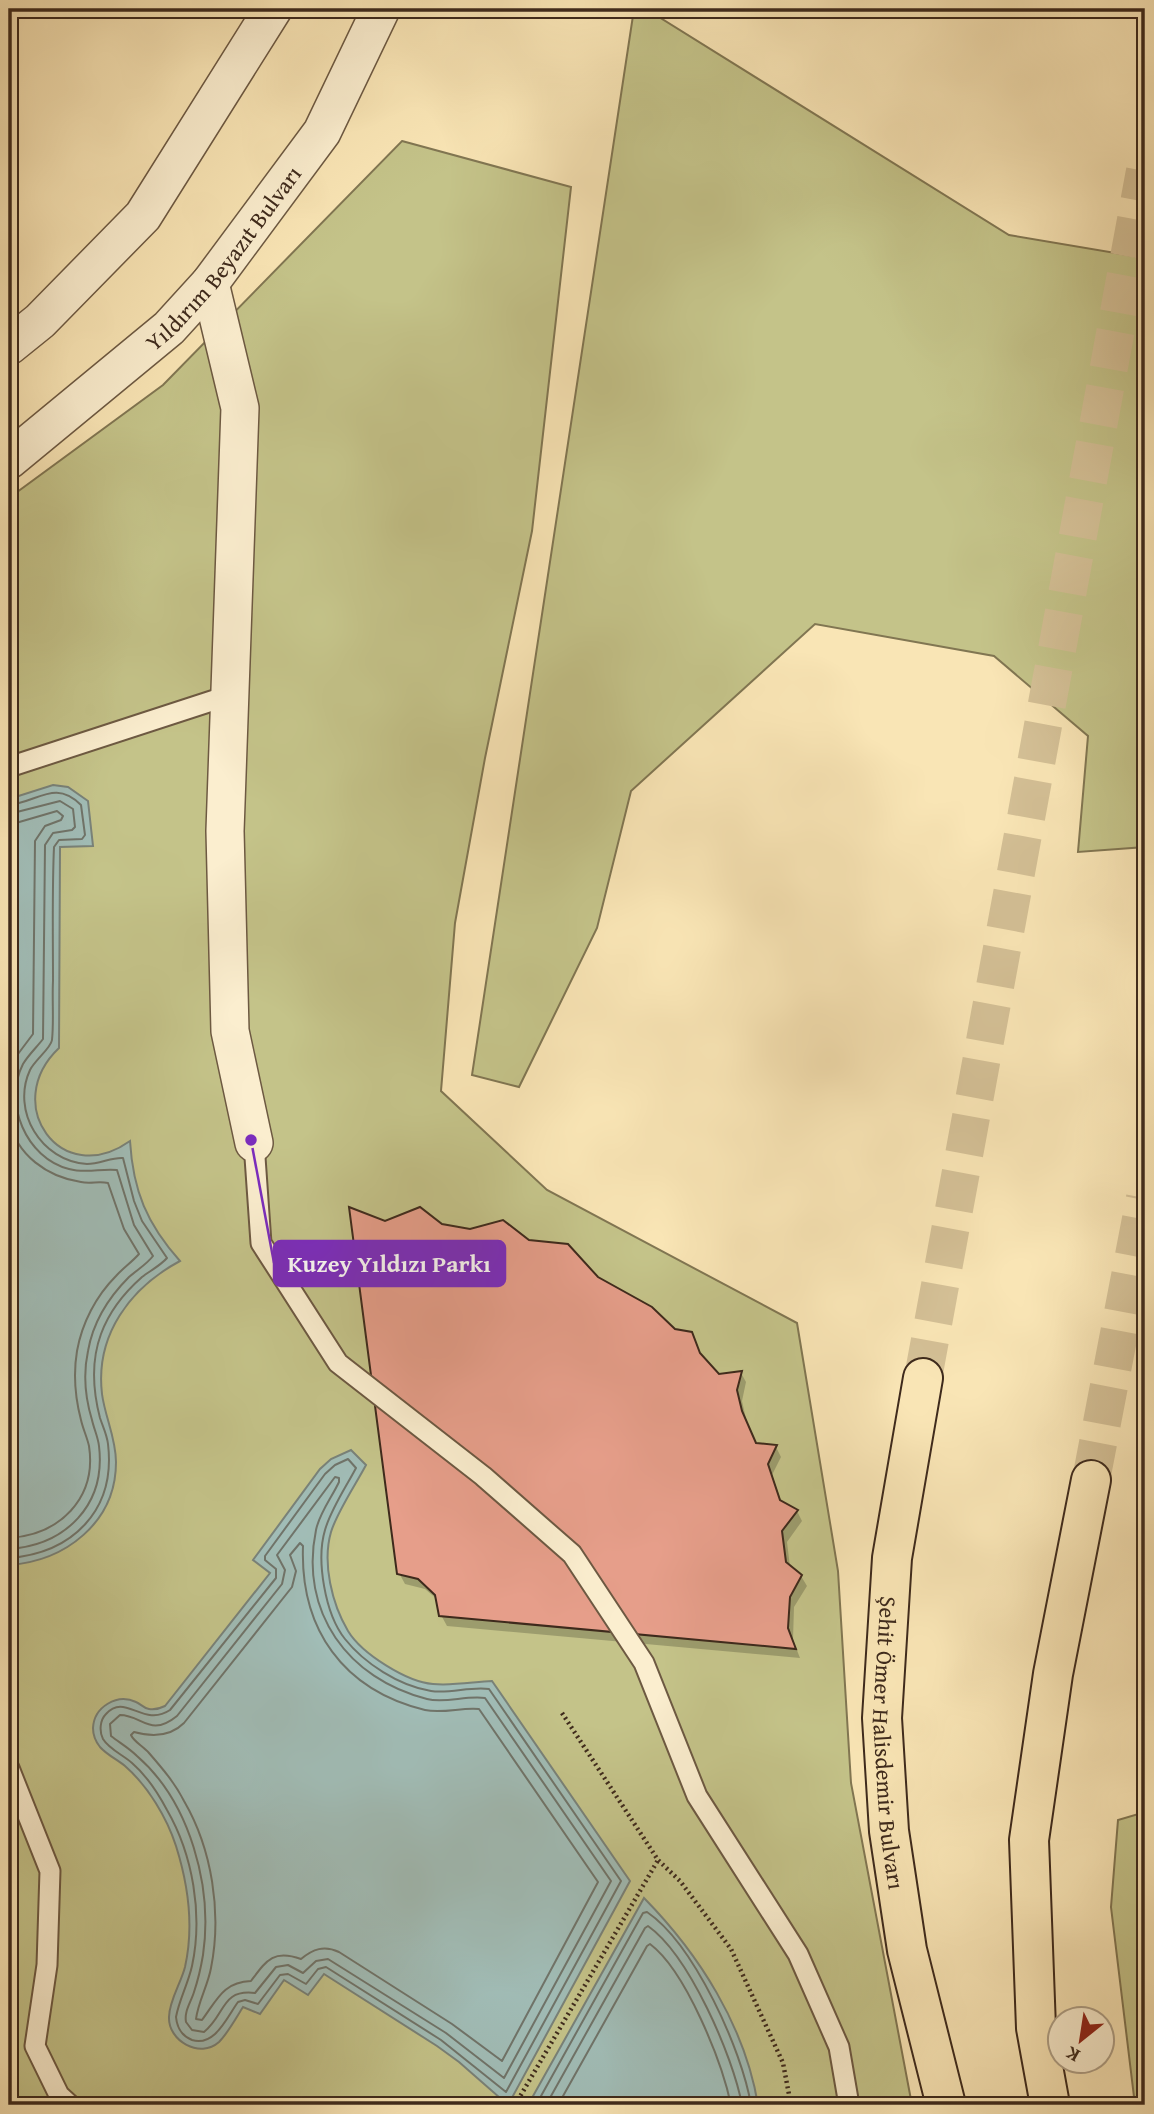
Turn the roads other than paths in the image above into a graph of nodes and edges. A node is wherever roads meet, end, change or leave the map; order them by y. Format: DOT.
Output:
graph roads {
  1 [pos="274,9"];
  2 [pos="381,9"];
  3 [pos="210,283"];
  4 [pos="9,346"];
  5 [pos="9,460"];
  6 [pos="230,695"];
  7 [pos="9,767"];
  8 [pos="254,1143"];
  9 [pos="923,1378"];
  10 [pos="1091,1480"];
  11 [pos="9,1768"];
  12 [pos="70,2105"];
  13 [pos="849,2105"];
  14 [pos="946,2105"];
  15 [pos="1050,2105"];
  1 -- 4 [label="street"];
  2 -- 3 [label="street, Yıldırım Beyazıt Bulvarı"];
  3 -- 5 [label="street, Yıldırım Beyazıt Bulvarı"];
  3 -- 6 [label="street"];
  6 -- 7 [label="lane"];
  6 -- 8 [label="street"];
  8 -- 13 [label="lane"];
  9 -- 14 [label="highway, Şehit Ömer Halisdemir Bulvarı"];
  10 -- 15 [label="highway"];
  11 -- 12 [label="lane"];
}
